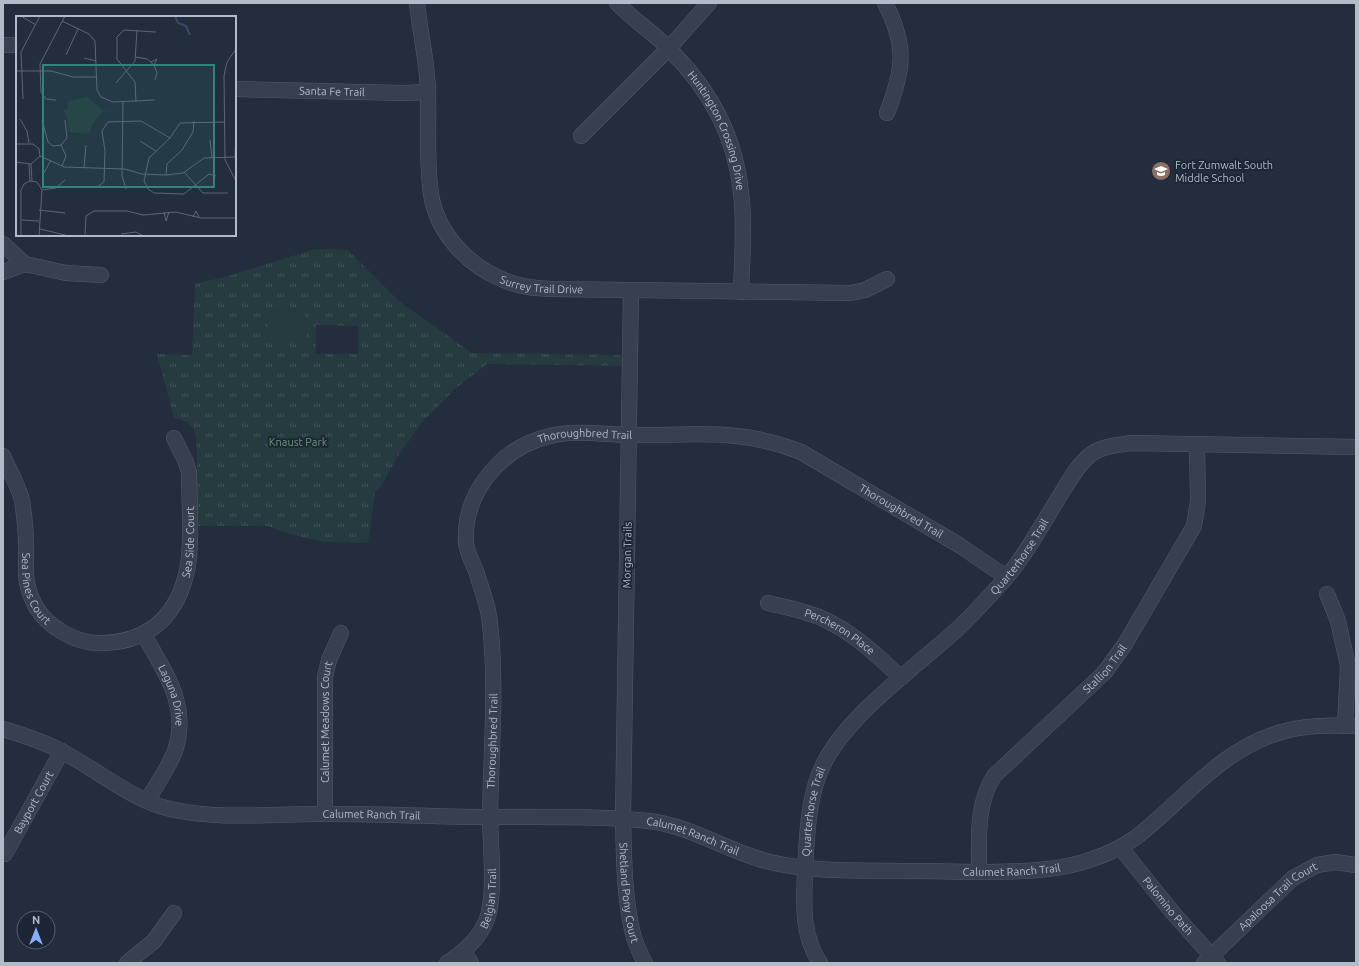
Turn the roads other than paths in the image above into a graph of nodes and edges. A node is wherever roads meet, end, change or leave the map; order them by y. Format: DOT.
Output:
graph roads {
  1 [pos="417,3"];
  2 [pos="617,3"];
  3 [pos="709,3"];
  4 [pos="885,3"];
  5 [pos="3,45"];
  6 [pos="16,45"];
  7 [pos="669,48"];
  8 [pos="236,92"];
  9 [pos="428,92"];
  10 [pos="887,113"];
  11 [pos="581,136"];
  12 [pos="3,244"];
  13 [pos="25,264"];
  14 [pos="3,272"];
  15 [pos="101,275"];
  16 [pos="887,279"];
  17 [pos="631,290"];
  18 [pos="741,292"];
  19 [pos="629,435"];
  20 [pos="174,438"];
  21 [pos="1197,444"];
  22 [pos="1356,447"];
  23 [pos="3,456"];
  24 [pos="1006,577"];
  25 [pos="1326,594"];
  26 [pos="768,604"];
  27 [pos="341,633"];
  28 [pos="144,635"];
  29 [pos="901,678"];
  30 [pos="1350,726"];
  31 [pos="3,729"];
  32 [pos="62,751"];
  33 [pos="147,801"];
  34 [pos="325,814"];
  35 [pos="490,817"];
  36 [pos="623,819"];
  37 [pos="1120,847"];
  38 [pos="5,854"];
  39 [pos="1356,865"];
  40 [pos="806,867"];
  41 [pos="979,871"];
  42 [pos="174,913"];
  43 [pos="467,957"];
  44 [pos="135,961"];
  45 [pos="1212,961"];
  46 [pos="447,963"];
  47 [pos="645,963"];
  48 [pos="820,963"];
  1 -- 9 [label="street, Surrey Trail Drive"];
  2 -- 7 [label="street, Huntington Crossing Drive"];
  3 -- 7 [label="street"];
  4 -- 10 [label="street"];
  5 -- 6 [label="street"];
  7 -- 11 [label="street"];
  7 -- 18 [label="street, Huntington Crossing Drive"];
  8 -- 9 [label="street, Santa Fe Trail"];
  9 -- 17 [label="street, Surrey Trail Drive"];
  12 -- 13 [label="street"];
  13 -- 14 [label="street"];
  13 -- 15 [label="street"];
  16 -- 18 [label="street, Surrey Trail Drive"];
  17 -- 18 [label="street, Surrey Trail Drive"];
  17 -- 19 [label="street, Morgan Trails"];
  19 -- 24 [label="street, Thoroughbred Trail"];
  19 -- 35 [label="street, Thoroughbred Trail"];
  19 -- 36 [label="street, Morgan Trails"];
  20 -- 28 [label="street, Sea Side Court"];
  21 -- 22 [label="street, Quarterhorse Trail"];
  21 -- 24 [label="street, Quarterhorse Trail"];
  21 -- 41 [label="street, Stallion Trail"];
  23 -- 28 [label="street, Sea Pines Court"];
  24 -- 29 [label="street, Quarterhorse Trail"];
  25 -- 30 [label="street"];
  26 -- 29 [label="street, Percheron Place"];
  27 -- 34 [label="street, Calumet Meadows Court"];
  28 -- 33 [label="street, Laguna Drive"];
  29 -- 40 [label="street, Quarterhorse Trail"];
  30 -- 37 [label="street, Calumet Ranch Trail"];
  31 -- 32 [label="street, Calumet Ranch Trail"];
  32 -- 33 [label="street, Calumet Ranch Trail"];
  32 -- 38 [label="street, Bayport Court"];
  33 -- 34 [label="street, Calumet Ranch Trail"];
  34 -- 35 [label="street, Calumet Ranch Trail"];
  35 -- 36 [label="street, Calumet Ranch Trail"];
  35 -- 43 [label="street, Belgian Trail"];
  36 -- 40 [label="street, Calumet Ranch Trail"];
  36 -- 47 [label="street, Shetland Pony Court"];
  37 -- 41 [label="street, Calumet Ranch Trail"];
  37 -- 45 [label="street, Palomino Path"];
  39 -- 45 [label="street, Apaloosa Trail Court"];
  40 -- 41 [label="street, Calumet Ranch Trail"];
  40 -- 48 [label="street, Quarterhorse Trail"];
  42 -- 44 [label="street"];
  43 -- 46 [label="street, Belgian Trail"];
}
